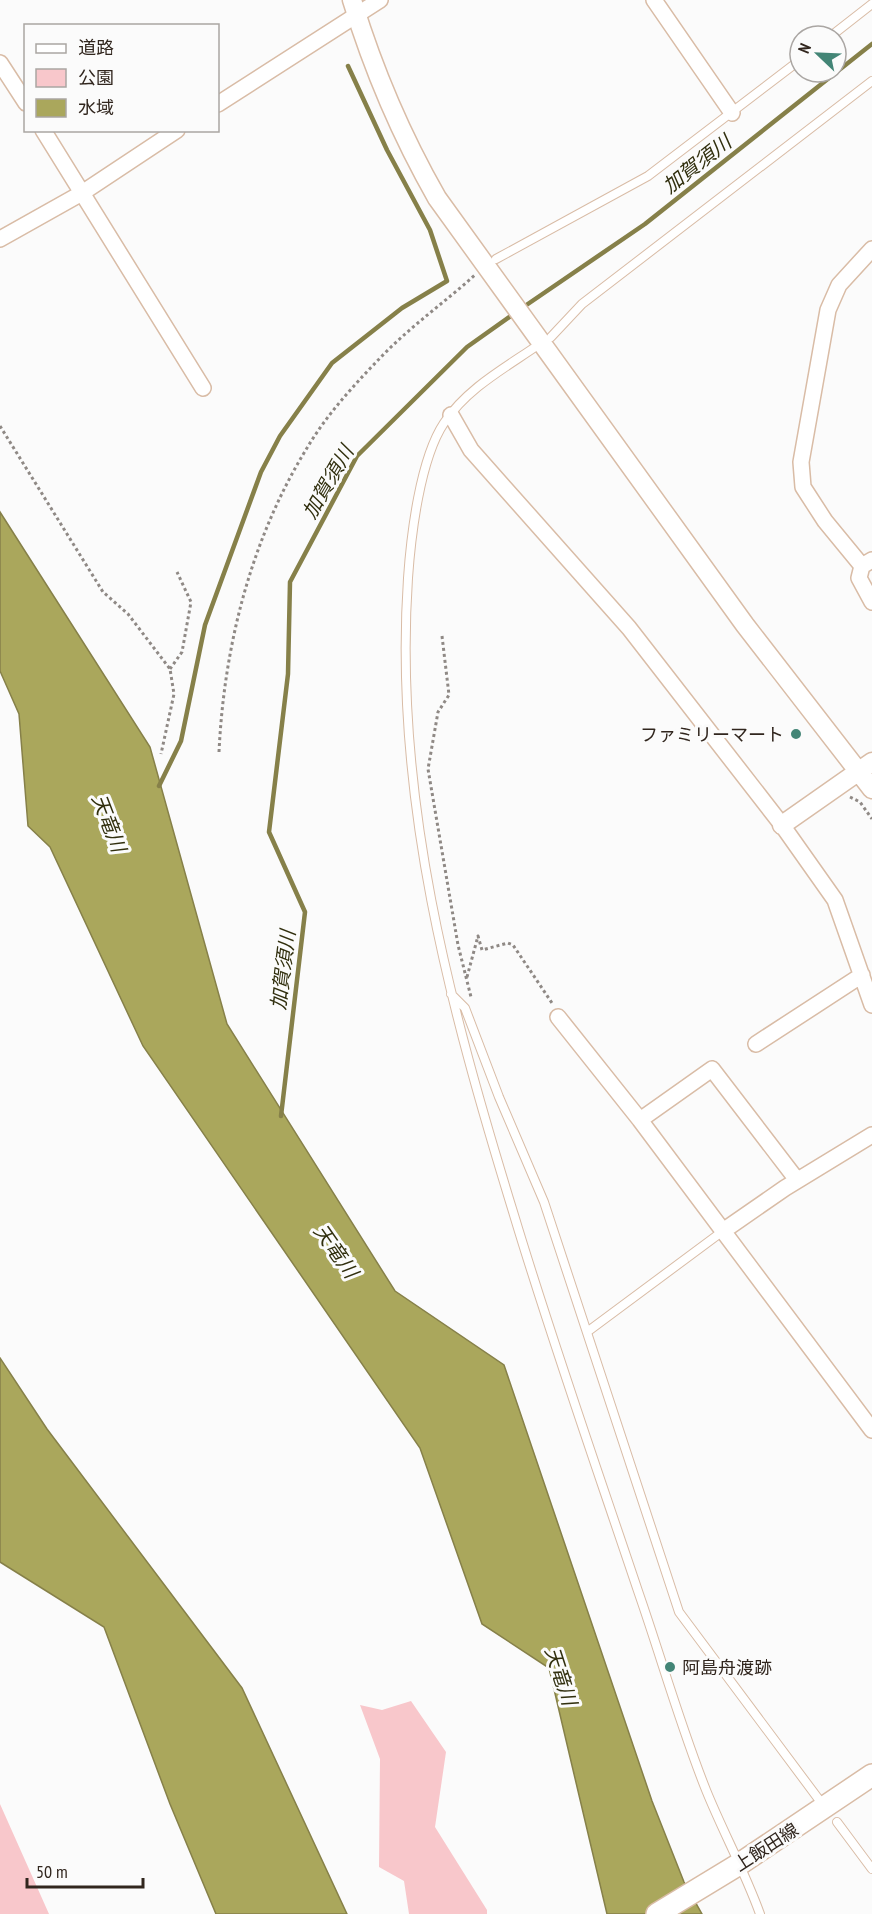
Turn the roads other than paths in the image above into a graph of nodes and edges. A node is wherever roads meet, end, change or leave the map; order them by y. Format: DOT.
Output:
graph roads {
  1 [pos="380,0"];
  2 [pos="654,0"];
  3 [pos="872,4"];
  4 [pos="354,7"];
  5 [pos="846,24"];
  6 [pos="0,63"];
  7 [pos="788,69"];
  8 [pos="872,81"];
  9 [pos="24,100"];
  10 [pos="219,103"];
  11 [pos="732,113"];
  12 [pos="44,132"];
  13 [pos="174,132"];
  14 [pos="82,193"];
  15 [pos="0,239"];
  16 [pos="872,249"];
  17 [pos="487,267"];
  18 [pos="543,338"];
  19 [pos="203,388"];
  20 [pos="451,415"];
  21 [pos="867,563"];
  22 [pos="872,603"];
  23 [pos="866,767"];
  24 [pos="872,789"];
  25 [pos="782,825"];
  26 [pos="862,975"];
  27 [pos="450,993"];
  28 [pos="872,1005"];
  29 [pos="558,1017"];
  30 [pos="756,1044"];
  31 [pos="640,1120"];
  32 [pos="872,1135"];
  33 [pos="797,1180"];
  34 [pos="723,1231"];
  35 [pos="587,1332"];
  36 [pos="871,1426"];
  37 [pos="872,1775"];
  38 [pos="820,1802"];
  39 [pos="837,1822"];
  40 [pos="734,1868"];
  41 [pos="872,1869"];
  42 [pos="657,1914"];
  43 [pos="760,1914"];
  1 -- 4 [label="street"];
  2 -- 11 [label="street"];
  3 -- 5 [label="lane"];
  4 -- 10 [label="street"];
  4 -- 17 [label="street"];
  6 -- 9 [label="street"];
  7 -- 11 [label="lane"];
  8 -- 18 [label="lane"];
  11 -- 17 [label="lane"];
  12 -- 14 [label="street"];
  13 -- 14 [label="street"];
  14 -- 15 [label="street"];
  14 -- 19 [label="street"];
  16 -- 21 [label="street"];
  17 -- 18 [label="street"];
  18 -- 20 [label="lane"];
  18 -- 23 [label="street"];
  20 -- 25 [label="street"];
  20 -- 27 [label="lane"];
  21 -- 22 [label="street"];
  23 -- 24 [label="street"];
  23 -- 25 [label="street"];
  25 -- 26 [label="street"];
  26 -- 28 [label="street"];
  26 -- 30 [label="street"];
  27 -- 35 [label="lane"];
  27 -- 40 [label="lane"];
  29 -- 31 [label="street"];
  31 -- 33 [label="street"];
  31 -- 34 [label="street"];
  32 -- 33 [label="street"];
  33 -- 34 [label="street"];
  34 -- 35 [label="lane"];
  34 -- 36 [label="street"];
  35 -- 38 [label="lane"];
  37 -- 40 [label="main road, 上飯田線"];
  39 -- 41 [label="lane"];
  40 -- 42 [label="main road, 上飯田線"];
  40 -- 43 [label="lane"];
}
